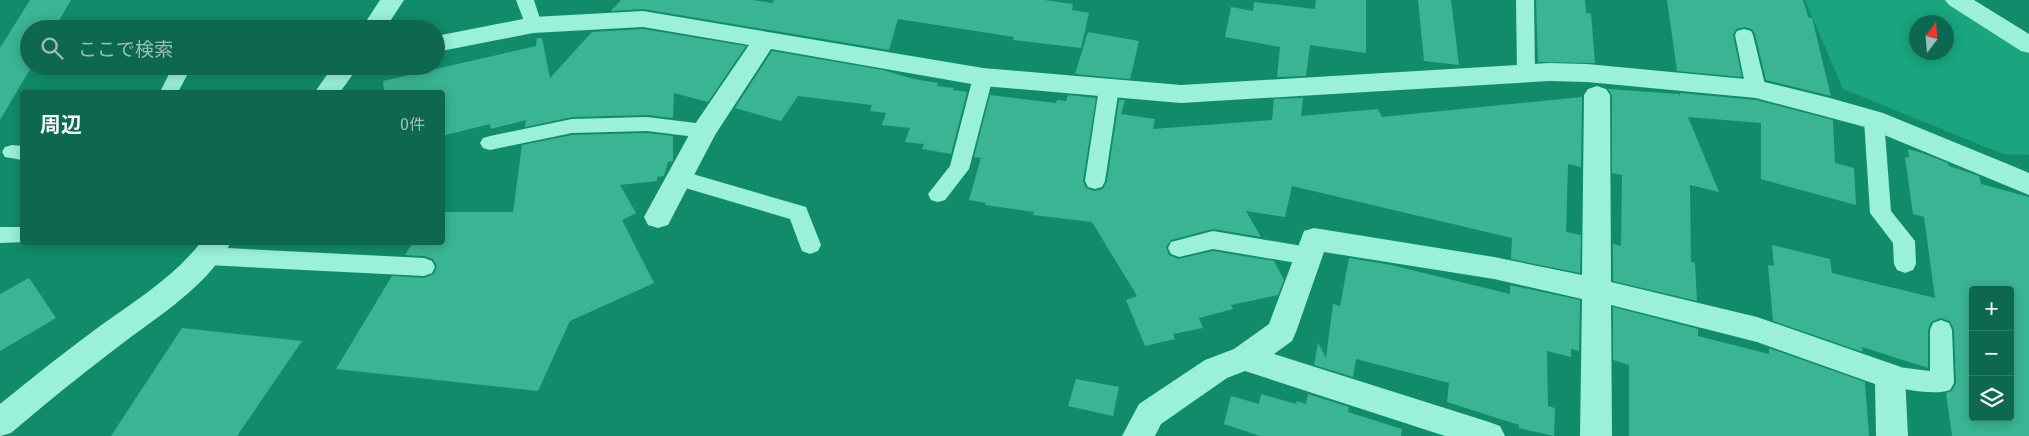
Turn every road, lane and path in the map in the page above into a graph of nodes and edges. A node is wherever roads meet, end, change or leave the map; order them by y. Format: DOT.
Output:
graph roads {
  1 [pos="392,0"];
  2 [pos="525,0"];
  3 [pos="1525,0"];
  4 [pos="1957,0"];
  5 [pos="379,20"];
  6 [pos="533,25"];
  7 [pos="1744,35"];
  8 [pos="765,40"];
  9 [pos="445,42"];
  10 [pos="2029,45"];
  11 [pos="1526,73"];
  12 [pos="178,75"];
  13 [pos="340,75"];
  14 [pos="983,78"];
  15 [pos="1592,84"];
  16 [pos="1108,88"];
  17 [pos="1756,89"];
  18 [pos="170,90"];
  19 [pos="329,90"];
  20 [pos="1874,120"];
  21 [pos="704,131"];
  22 [pos="490,143"];
  23 [pos="679,178"];
  24 [pos="1095,181"];
  25 [pos="2029,185"];
  26 [pos="938,194"];
  27 [pos="658,217"];
  28 [pos="0,235"];
  29 [pos="20,235"];
  30 [pos="810,245"];
  31 [pos="1179,248"];
  32 [pos="212,249"];
  33 [pos="1308,256"];
  34 [pos="1905,264"];
  35 [pos="424,266"];
  36 [pos="1597,290"];
  37 [pos="1940,330"];
  38 [pos="1244,358"];
  39 [pos="1890,376"];
  40 [pos="0,423"];
  41 [pos="1138,436"];
  42 [pos="1488,436"];
  43 [pos="1596,436"];
  44 [pos="1892,436"];
  1 -- 5 [label="street"];
  2 -- 6 [label="lane"];
  3 -- 11 [label="lane"];
  4 -- 10 [label="street"];
  6 -- 8 [label="street"];
  6 -- 9 [label="street"];
  7 -- 17 [label="lane"];
  8 -- 14 [label="street"];
  8 -- 21 [label="street"];
  11 -- 15 [label="street"];
  11 -- 16 [label="street"];
  12 -- 18 [label="lane"];
  13 -- 19 [label="street"];
  14 -- 16 [label="street"];
  14 -- 26 [label="lane"];
  15 -- 17 [label="street"];
  15 -- 36 [label="street"];
  16 -- 24 [label="lane"];
  17 -- 20 [label="street"];
  20 -- 25 [label="street"];
  20 -- 34 [label="lane"];
  21 -- 22 [label="lane"];
  21 -- 23 [label="street"];
  23 -- 27 [label="street"];
  23 -- 30 [label="lane"];
  28 -- 29 [label="lane"];
  31 -- 33 [label="lane"];
  32 -- 35 [label="lane"];
  32 -- 40 [label="street"];
  33 -- 36 [label="street"];
  33 -- 38 [label="street"];
  36 -- 39 [label="street"];
  36 -- 43 [label="street"];
  37 -- 39 [label="lane"];
  38 -- 41 [label="street"];
  38 -- 42 [label="street"];
  39 -- 44 [label="street"];
}
